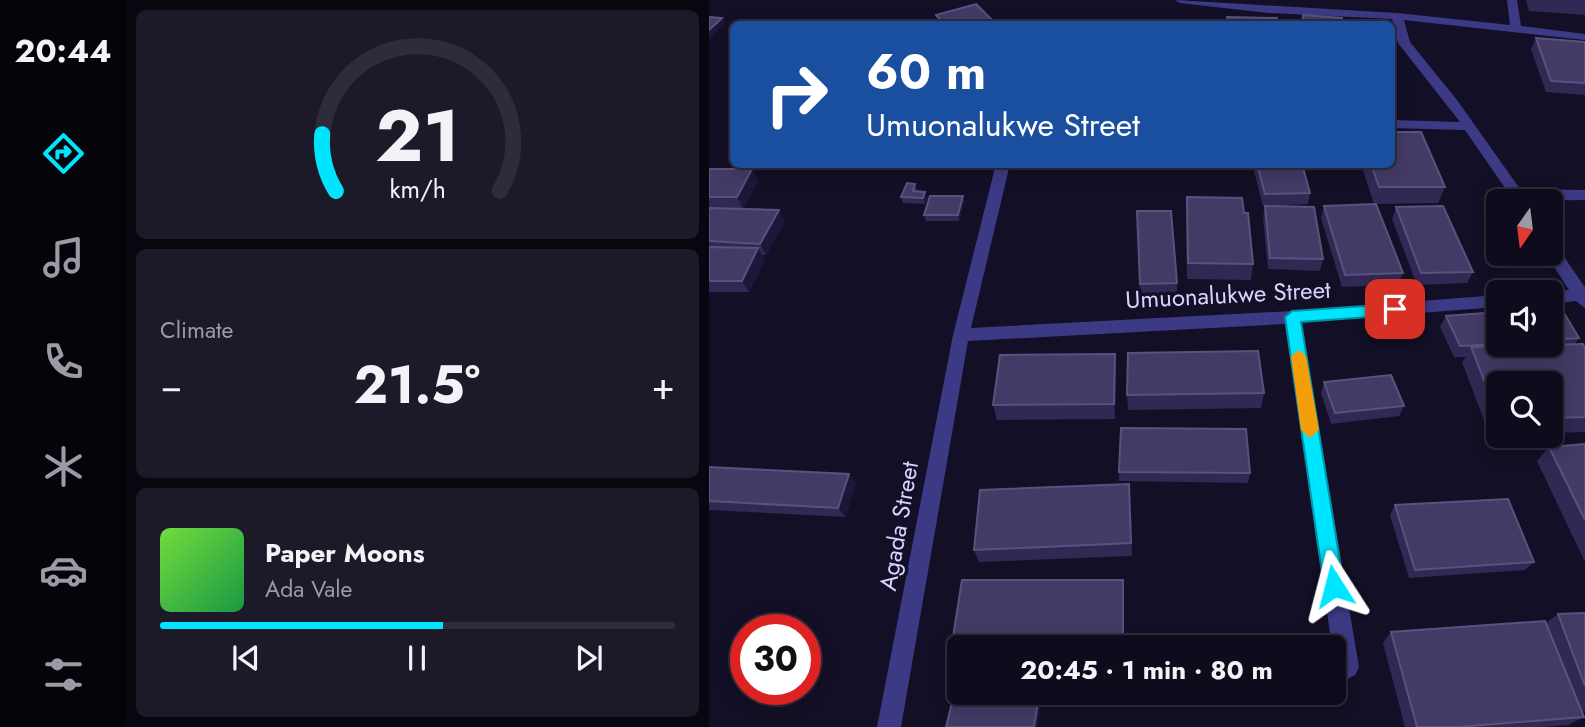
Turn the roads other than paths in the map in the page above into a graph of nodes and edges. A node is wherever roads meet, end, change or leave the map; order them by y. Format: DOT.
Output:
graph roads {
  1 [pos="1180,0"];
  2 [pos="1512,0"];
  3 [pos="1397,16"];
  4 [pos="1516,29"];
  5 [pos="1585,37"];
  6 [pos="1395,124"];
  7 [pos="1468,126"];
  8 [pos="1001,168"];
  9 [pos="1512,189"];
  10 [pos="1585,195"];
  11 [pos="1563,196"];
  12 [pos="1562,266"];
  13 [pos="1563,298"];
  14 [pos="1583,299"];
  15 [pos="1486,303"];
  16 [pos="1292,317"];
  17 [pos="961,335"];
  18 [pos="1347,667"];
  19 [pos="889,727"];
  1 -- 3 [label="street"];
  2 -- 4 [label="street"];
  3 -- 4 [label="street"];
  3 -- 7 [label="street"];
  4 -- 5 [label="street"];
  6 -- 7 [label="street"];
  7 -- 9 [label="street"];
  8 -- 17 [label="street, Agada Street"];
  10 -- 11 [label="street"];
  12 -- 14 [label="street"];
  13 -- 14 [label="street"];
  15 -- 16 [label="street, Umuonalukwe Street"];
  16 -- 17 [label="street, Umuonalukwe Street"];
  16 -- 18 [label="street"];
  17 -- 19 [label="street, Agada Street"];
}
